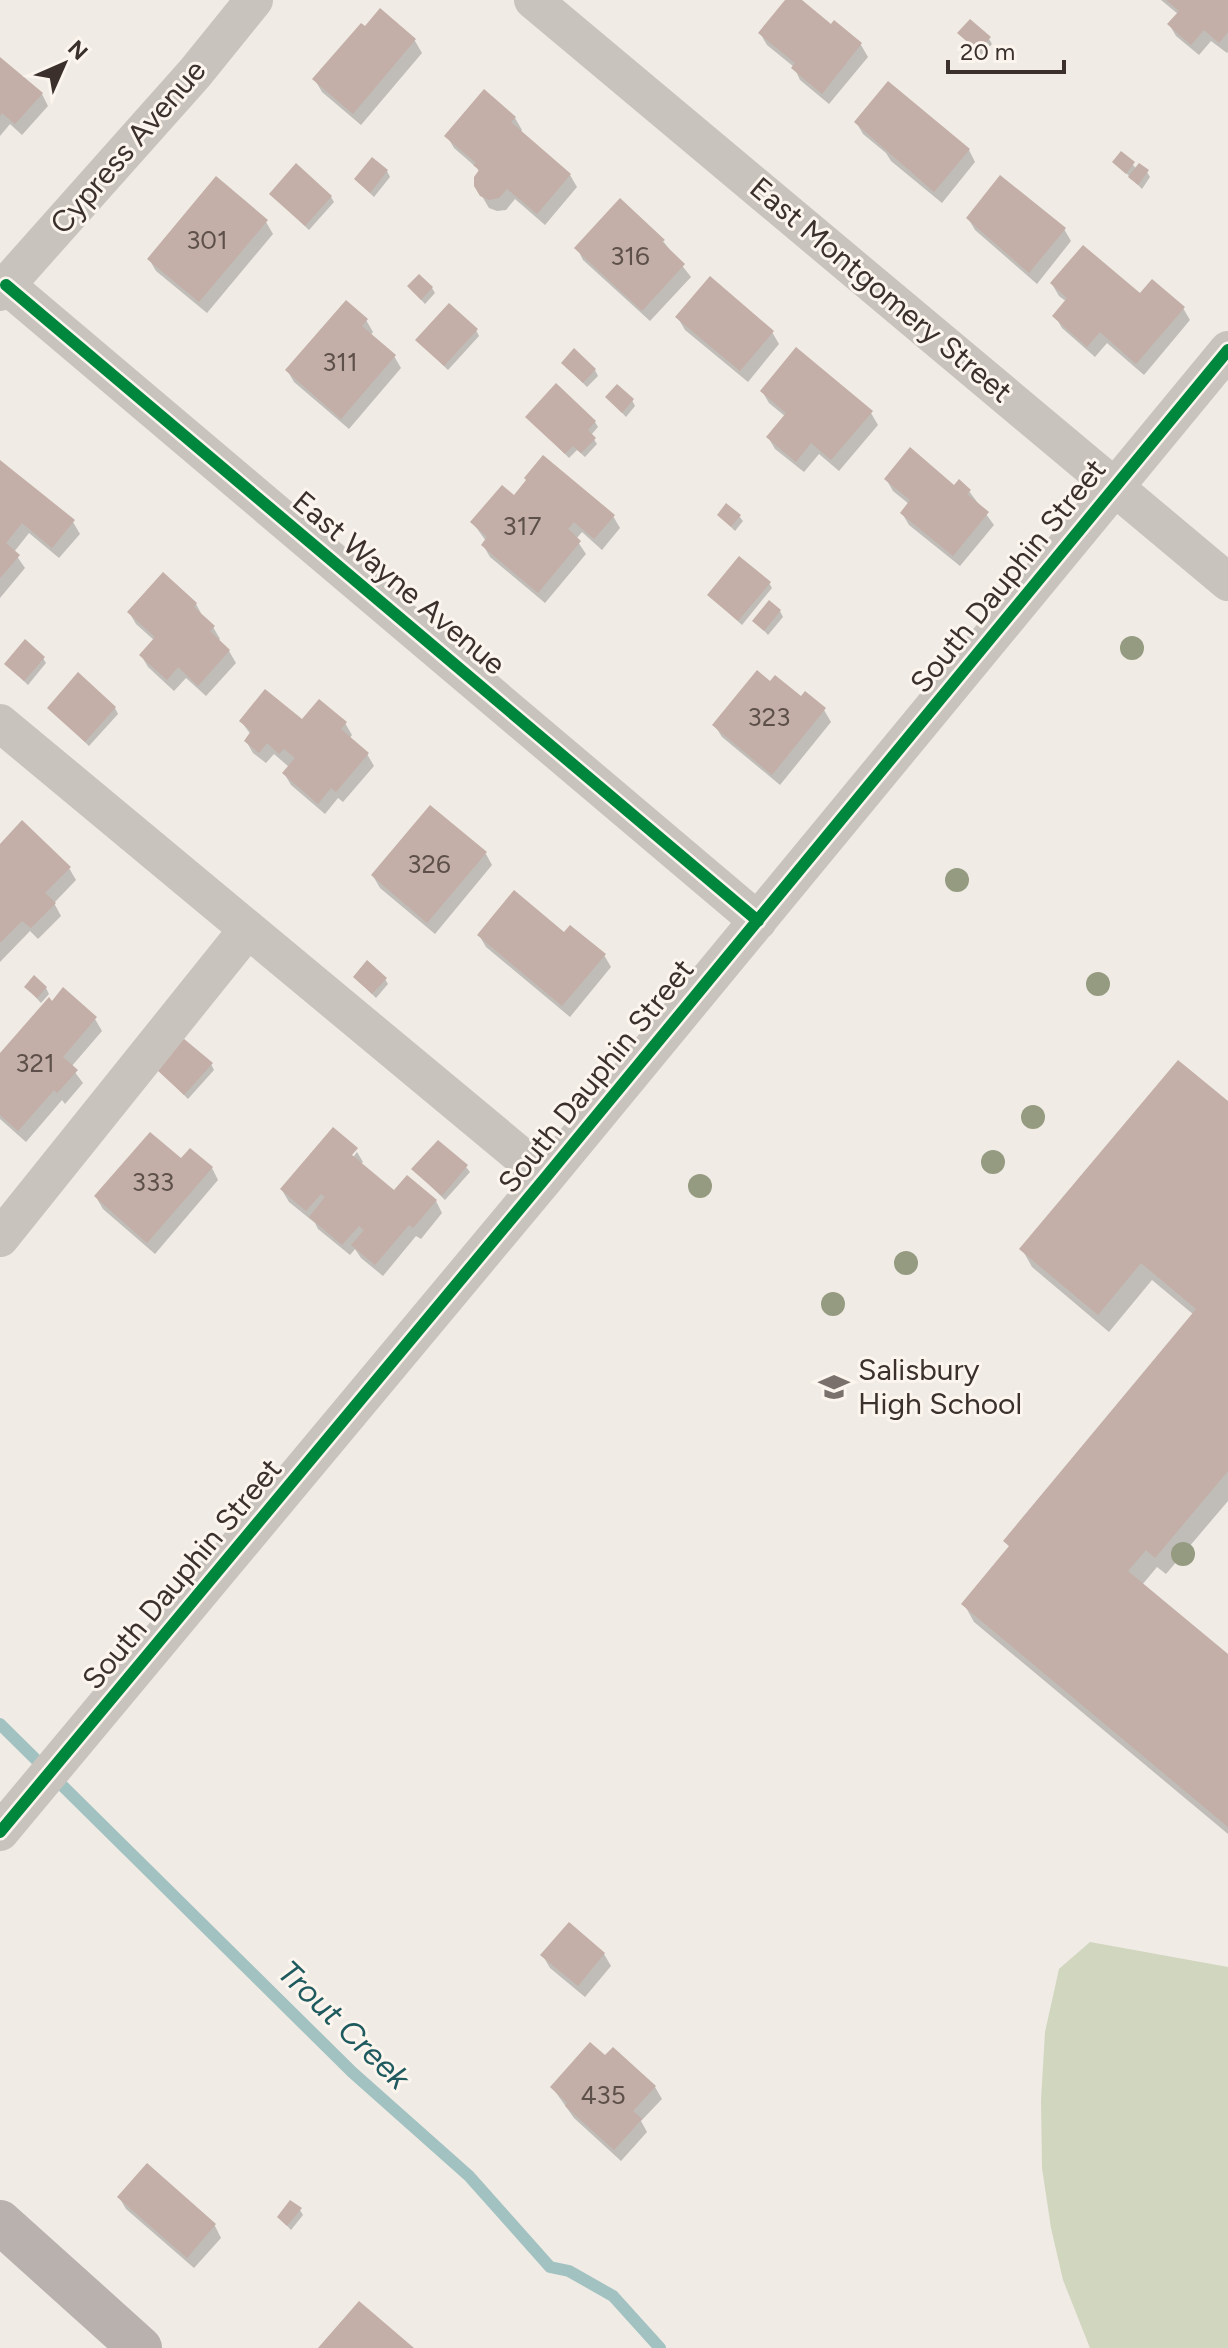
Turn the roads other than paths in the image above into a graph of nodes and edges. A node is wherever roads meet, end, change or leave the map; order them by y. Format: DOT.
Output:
graph roads {
  1 [pos="254,0"];
  2 [pos="533,0"];
  3 [pos="3,289"];
  4 [pos="1228,350"];
  5 [pos="1115,486"];
  6 [pos="1228,582"];
  7 [pos="0,723"];
  8 [pos="758,921"];
  9 [pos="248,929"];
  10 [pos="546,1177"];
  11 [pos="0,1238"];
  12 [pos="0,1832"];
  13 [pos="0,2222"];
  14 [pos="140,2348"];
  1 -- 3 [label="street, Cypress Avenue"];
  2 -- 5 [label="street, East Montgomery Street"];
  3 -- 8 [label="street, East Wayne Avenue"];
  4 -- 5 [label="street, South Dauphin Street"];
  5 -- 6 [label="street, East Montgomery Street"];
  5 -- 8 [label="street, South Dauphin Street"];
  7 -- 9 [label="street"];
  8 -- 10 [label="street, South Dauphin Street"];
  9 -- 10 [label="street"];
  9 -- 11 [label="street"];
  10 -- 12 [label="street, South Dauphin Street"];
  13 -- 14 [label="main road"];
}
